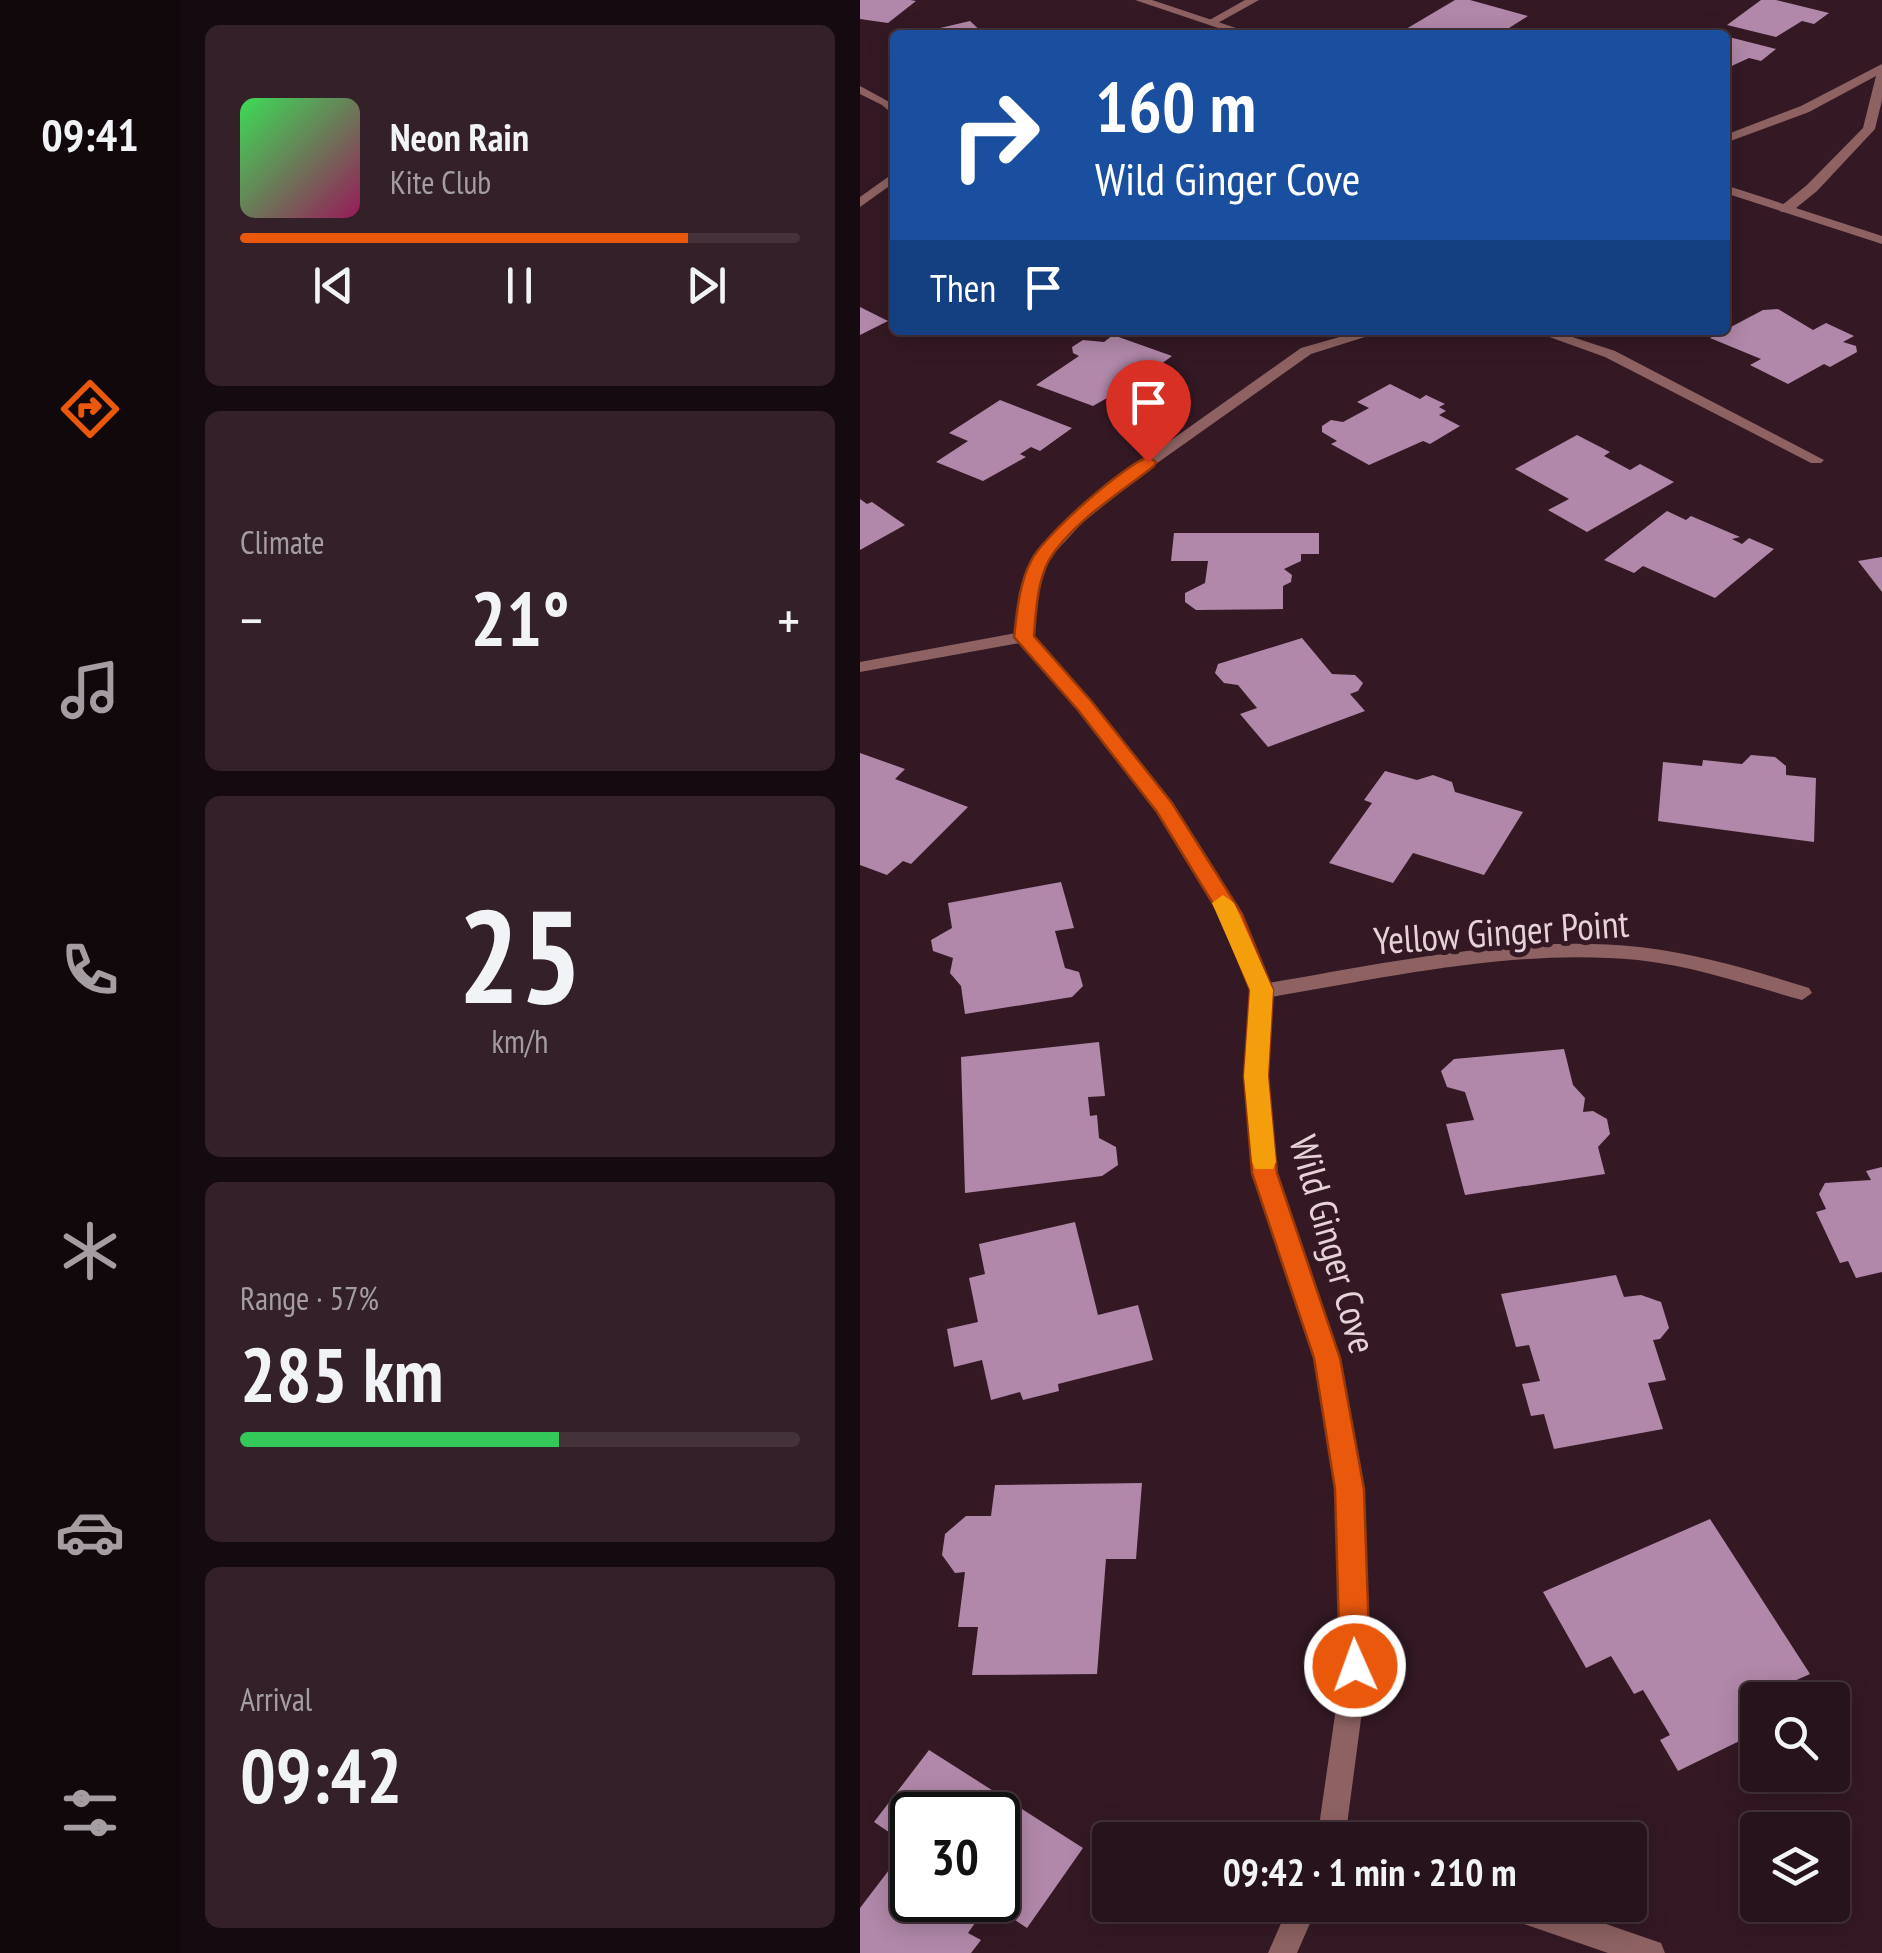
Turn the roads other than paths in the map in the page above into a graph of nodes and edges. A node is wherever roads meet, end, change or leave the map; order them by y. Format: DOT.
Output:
graph roads {
  1 [pos="1142,0"];
  2 [pos="1253,0"];
  3 [pos="1212,22"];
  4 [pos="1235,30"];
  5 [pos="1882,71"];
  6 [pos="860,90"];
  7 [pos="890,106"];
  8 [pos="1730,137"];
  9 [pos="890,180"];
  10 [pos="1730,190"];
  11 [pos="860,203"];
  12 [pos="1786,209"];
  13 [pos="1882,240"];
  14 [pos="1363,335"];
  15 [pos="1553,335"];
  16 [pos="1816,460"];
  17 [pos="1024,637"];
  18 [pos="860,667"];
  19 [pos="1261,990"];
  20 [pos="1802,993"];
  21 [pos="1333,1822"];
  22 [pos="1296,1922"];
  23 [pos="1559,1922"];
  24 [pos="1282,1953"];
  25 [pos="1651,1953"];
  1 -- 3 [label="street"];
  2 -- 3 [label="street"];
  3 -- 4 [label="street"];
  5 -- 8 [label="street"];
  5 -- 12 [label="street"];
  6 -- 7 [label="street"];
  9 -- 11 [label="street"];
  10 -- 12 [label="street"];
  12 -- 13 [label="street"];
  14 -- 17 [label="street"];
  15 -- 16 [label="street"];
  17 -- 18 [label="street"];
  17 -- 19 [label="street, Wild Ginger Cove"];
  19 -- 20 [label="street, Yellow Ginger Point"];
  19 -- 21 [label="street, Wild Ginger Cove"];
  22 -- 24 [label="street"];
  23 -- 25 [label="street"];
}
